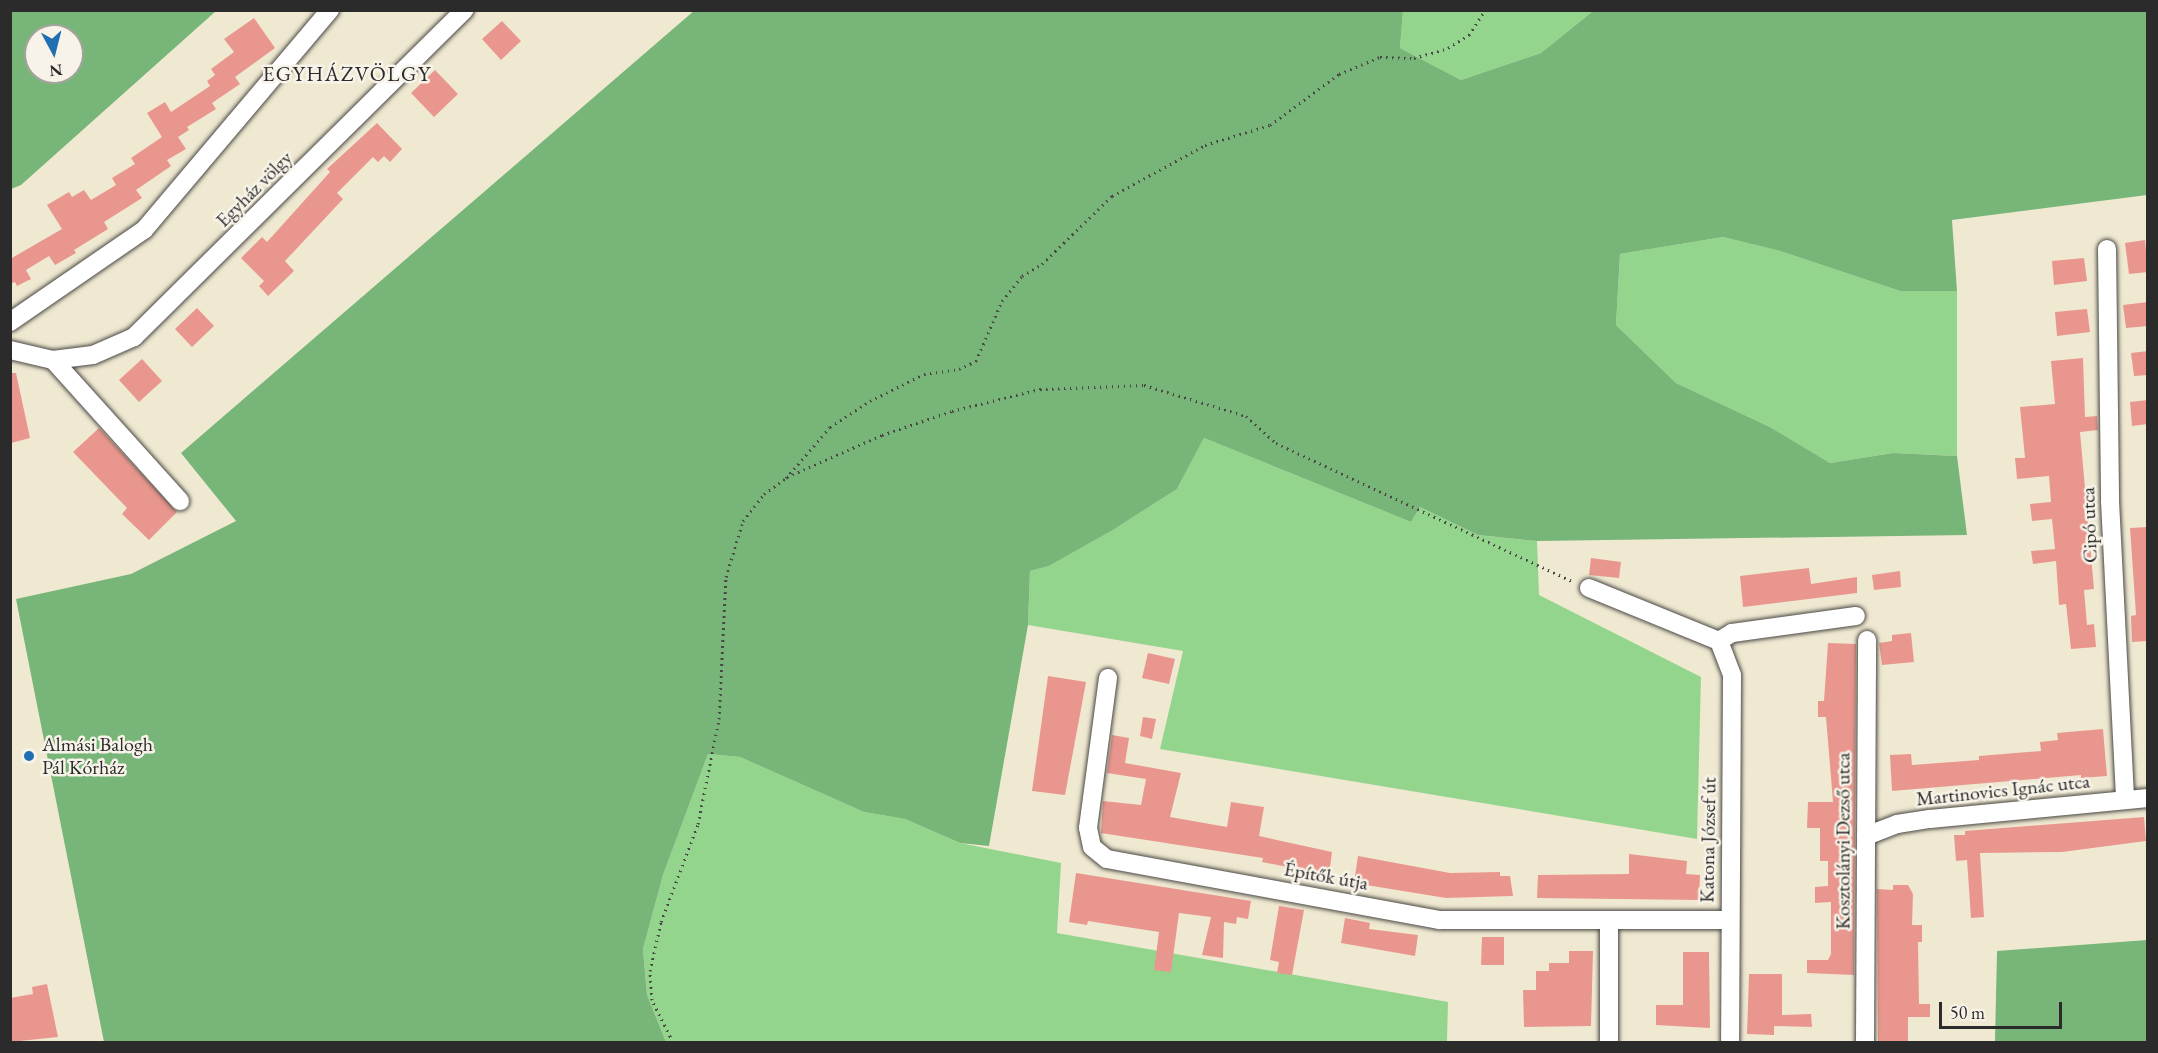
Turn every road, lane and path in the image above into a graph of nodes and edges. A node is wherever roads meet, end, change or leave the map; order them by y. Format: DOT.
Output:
graph roads {
  1 [pos="330,10"];
  2 [pos="465,10"];
  3 [pos="1485,10"];
  4 [pos="2107,249"];
  5 [pos="10,322"];
  6 [pos="10,350"];
  7 [pos="53,360"];
  8 [pos="786,478"];
  9 [pos="180,501"];
  10 [pos="1589,588"];
  11 [pos="1856,616"];
  12 [pos="1867,640"];
  13 [pos="1719,641"];
  14 [pos="1108,678"];
  15 [pos="2148,798"];
  16 [pos="2125,800"];
  17 [pos="1866,836"];
  18 [pos="1729,920"];
  19 [pos="1609,921"];
  20 [pos="673,1042"];
  21 [pos="1609,1042"];
  22 [pos="1730,1042"];
  23 [pos="1865,1042"];
  1 -- 5 [label="street"];
  2 -- 7 [label="street, Egyház völgy"];
  3 -- 8 [label="path"];
  4 -- 16 [label="street, Cipó utca"];
  6 -- 7 [label="street, Egyház völgy"];
  7 -- 9 [label="street"];
  8 -- 10 [label="path"];
  8 -- 20 [label="path"];
  10 -- 13 [label="street"];
  11 -- 13 [label="street"];
  12 -- 17 [label="street, Kosztolányi Dezső utca"];
  13 -- 18 [label="street, Katona József út"];
  14 -- 19 [label="street, Építők útja"];
  15 -- 16 [label="street, Martinovics Ignác utca"];
  16 -- 17 [label="street, Martinovics Ignác utca"];
  17 -- 23 [label="street, Kosztolányi Dezső utca"];
  18 -- 19 [label="street, Építők útja"];
  18 -- 22 [label="street, Katona József út"];
  19 -- 21 [label="street"];
}
